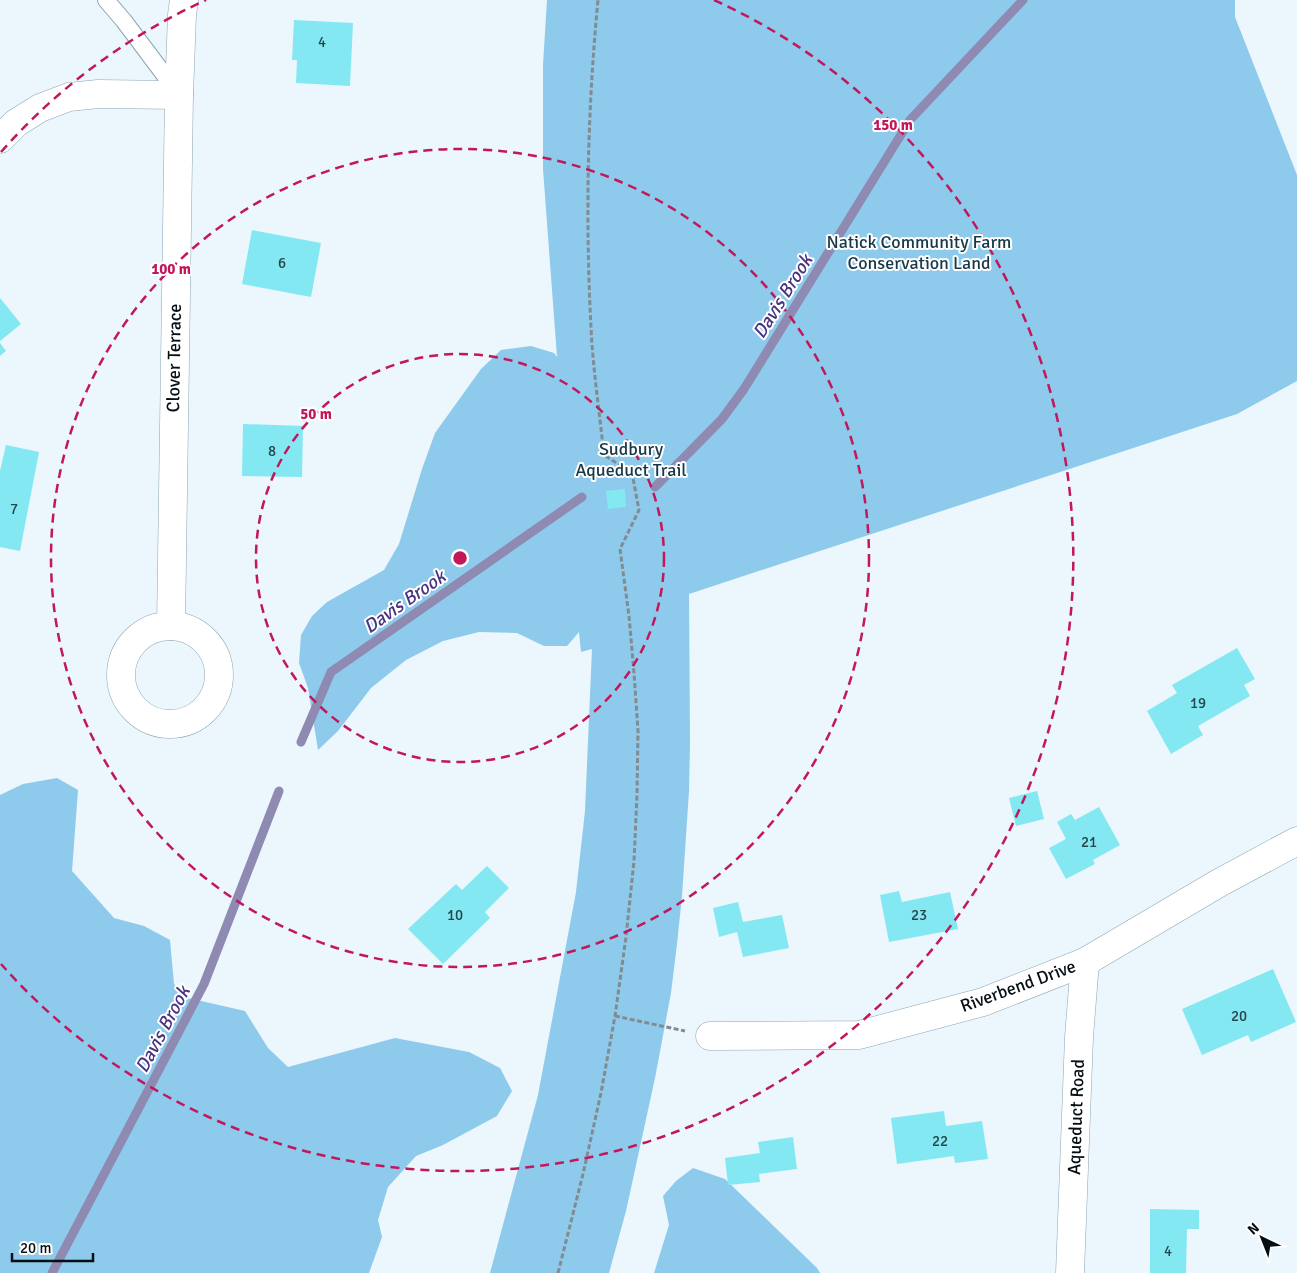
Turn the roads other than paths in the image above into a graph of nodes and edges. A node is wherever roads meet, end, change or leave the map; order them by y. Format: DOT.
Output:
graph roads {
  1 [pos="106,0"];
  2 [pos="184,0"];
  3 [pos="179,95"];
  4 [pos="0,139"];
  5 [pos="171,626"];
  6 [pos="1297,840"];
  7 [pos="1085,962"];
  8 [pos="710,1036"];
  9 [pos="1070,1273"];
  1 -- 3 [label="lane"];
  2 -- 3 [label="street, Clover Terrace"];
  3 -- 4 [label="street"];
  3 -- 5 [label="street, Clover Terrace"];
  6 -- 7 [label="street, Riverbend Drive"];
  7 -- 8 [label="street, Riverbend Drive"];
  7 -- 9 [label="street, Aqueduct Road"];
}
